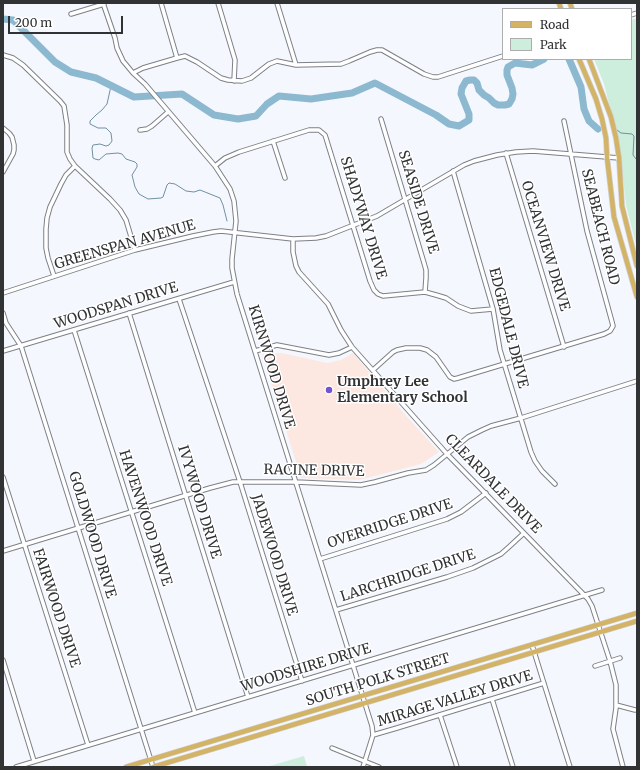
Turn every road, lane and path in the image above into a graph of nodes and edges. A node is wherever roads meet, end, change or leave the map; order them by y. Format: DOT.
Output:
graph roads {
  1 [pos="161,3"];
  2 [pos="218,3"];
  3 [pos="277,3"];
  4 [pos="103,4"];
  5 [pos="70,14"];
  6 [pos="3,55"];
  7 [pos="502,56"];
  8 [pos="177,58"];
  9 [pos="579,60"];
  10 [pos="589,60"];
  11 [pos="296,65"];
  12 [pos="133,73"];
  13 [pos="234,81"];
  14 [pos="168,112"];
  15 [pos="611,117"];
  16 [pos="381,119"];
  17 [pos="602,120"];
  18 [pos="564,121"];
  19 [pos="3,128"];
  20 [pos="140,130"];
  21 [pos="273,141"];
  22 [pos="506,153"];
  23 [pos="571,154"];
  24 [pos="607,156"];
  25 [pos="619,158"];
  26 [pos="75,166"];
  27 [pos="215,166"];
  28 [pos="453,171"];
  29 [pos="3,172"];
  30 [pos="285,178"];
  31 [pos="405,199"];
  32 [pos="353,226"];
  33 [pos="235,233"];
  34 [pos="294,239"];
  35 [pos="135,250"];
  36 [pos="637,266"];
  37 [pos="54,276"];
  38 [pos="234,282"];
  39 [pos="425,292"];
  40 [pos="3,293"];
  41 [pos="637,297"];
  42 [pos="179,299"];
  43 [pos="493,309"];
  44 [pos="3,312"];
  45 [pos="129,313"];
  46 [pos="74,330"];
  47 [pos="21,346"];
  48 [pos="564,346"];
  49 [pos="352,347"];
  50 [pos="3,351"];
  51 [pos="255,351"];
  52 [pos="504,365"];
  53 [pos="373,370"];
  54 [pos="637,380"];
  55 [pos="521,418"];
  56 [pos="447,454"];
  57 [pos="3,477"];
  58 [pos="240,482"];
  59 [pos="296,482"];
  60 [pos="555,484"];
  61 [pos="486,493"];
  62 [pos="186,495"];
  63 [pos="132,512"];
  64 [pos="78,528"];
  65 [pos="524,533"];
  66 [pos="24,544"];
  67 [pos="3,551"];
  68 [pos="320,558"];
  69 [pos="602,590"];
  70 [pos="585,596"];
  71 [pos="336,610"];
  72 [pos="637,613"];
  73 [pos="637,621"];
  74 [pos="598,625"];
  75 [pos="600,632"];
  76 [pos="532,645"];
  77 [pos="534,652"];
  78 [pos="620,658"];
  79 [pos="3,660"];
  80 [pos="610,661"];
  81 [pos="353,665"];
  82 [pos="595,666"];
  83 [pos="302,681"];
  84 [pos="544,683"];
  85 [pos="363,696"];
  86 [pos="248,697"];
  87 [pos="492,699"];
  88 [pos="365,703"];
  89 [pos="616,705"];
  90 [pos="635,710"];
  91 [pos="195,713"];
  92 [pos="440,715"];
  93 [pos="266,725"];
  94 [pos="141,729"];
  95 [pos="268,732"];
  96 [pos="373,735"];
  97 [pos="88,745"];
  98 [pos="332,748"];
  99 [pos="151,759"];
  100 [pos="34,761"];
  101 [pos="365,761"];
  102 [pos="16,767"];
  103 [pos="126,767"];
  104 [pos="153,767"];
  105 [pos="363,767"];
  106 [pos="379,767"];
  107 [pos="457,767"];
  108 [pos="514,767"];
  109 [pos="570,767"];
  110 [pos="623,767"];
  1 -- 8 [label="street"];
  2 -- 13 [label="street"];
  3 -- 11 [label="street"];
  4 -- 5 [label="street"];
  4 -- 12 [label="street, KIRNWOOD DRIVE"];
  6 -- 26 [label="street"];
  7 -- 11 [label="street"];
  8 -- 12 [label="street"];
  8 -- 13 [label="street"];
  9 -- 17 [label="main road"];
  10 -- 15 [label="main road"];
  11 -- 13 [label="street"];
  12 -- 14 [label="street, KIRNWOOD DRIVE"];
  14 -- 20 [label="street"];
  14 -- 27 [label="street, KIRNWOOD DRIVE"];
  15 -- 17 [label="main road"];
  15 -- 25 [label="main road"];
  16 -- 31 [label="street, SEASIDE DRIVE"];
  17 -- 24 [label="main road"];
  18 -- 23 [label="street, SEABEACH ROAD"];
  19 -- 29 [label="street"];
  21 -- 27 [label="street"];
  21 -- 30 [label="street"];
  21 -- 32 [label="street, SHADYWAY DRIVE"];
  22 -- 23 [label="street, GREENSPAN AVENUE"];
  22 -- 28 [label="street, GREENSPAN AVENUE"];
  22 -- 48 [label="street, OCEANVIEW DRIVE"];
  23 -- 24 [label="street, GREENSPAN AVENUE"];
  23 -- 48 [label="street, SEABEACH ROAD"];
  24 -- 25 [label="street, GREENSPAN AVENUE"];
  24 -- 41 [label="main road"];
  25 -- 36 [label="main road"];
  26 -- 35 [label="street"];
  26 -- 37 [label="street"];
  27 -- 33 [label="street, KIRNWOOD DRIVE"];
  28 -- 31 [label="street, GREENSPAN AVENUE"];
  28 -- 43 [label="street, EDGEDALE DRIVE"];
  31 -- 32 [label="street, GREENSPAN AVENUE"];
  31 -- 39 [label="street, SEASIDE DRIVE"];
  32 -- 34 [label="street, GREENSPAN AVENUE"];
  32 -- 39 [label="street, SHADYWAY DRIVE"];
  33 -- 34 [label="street, GREENSPAN AVENUE"];
  33 -- 35 [label="street, GREENSPAN AVENUE"];
  33 -- 38 [label="street, KIRNWOOD DRIVE"];
  34 -- 49 [label="street, CLEARDALE DRIVE"];
  35 -- 37 [label="street, GREENSPAN AVENUE"];
  37 -- 40 [label="street, GREENSPAN AVENUE"];
  38 -- 42 [label="street, WOODSPAN DRIVE"];
  38 -- 51 [label="street, KIRNWOOD DRIVE"];
  39 -- 43 [label="street, SHADYWAY DRIVE"];
  42 -- 45 [label="street, WOODSPAN DRIVE"];
  42 -- 58 [label="street, JADEWOOD DRIVE"];
  43 -- 52 [label="street, EDGEDALE DRIVE"];
  44 -- 47 [label="street, GOLDWOOD DRIVE"];
  45 -- 46 [label="street, WOODSPAN DRIVE"];
  45 -- 62 [label="street, IVYWOOD DRIVE"];
  46 -- 47 [label="street, WOODSPAN DRIVE"];
  46 -- 63 [label="street, HAVENWOOD DRIVE"];
  47 -- 50 [label="street, WOODSPAN DRIVE"];
  47 -- 64 [label="street, GOLDWOOD DRIVE"];
  48 -- 52 [label="street"];
  49 -- 51 [label="street"];
  49 -- 53 [label="street, CLEARDALE DRIVE"];
  51 -- 59 [label="street, KIRNWOOD DRIVE"];
  52 -- 53 [label="street"];
  52 -- 55 [label="street, EDGEDALE DRIVE"];
  53 -- 56 [label="street, CLEARDALE DRIVE"];
  54 -- 55 [label="street, RACINE DRIVE"];
  55 -- 56 [label="street, RACINE DRIVE"];
  55 -- 60 [label="street, EDGEDALE DRIVE"];
  56 -- 59 [label="street, RACINE DRIVE"];
  56 -- 61 [label="street, CLEARDALE DRIVE"];
  57 -- 66 [label="street, FAIRWOOD DRIVE"];
  58 -- 59 [label="street, RACINE DRIVE"];
  58 -- 62 [label="street, RACINE DRIVE"];
  58 -- 83 [label="street, JADEWOOD DRIVE"];
  59 -- 68 [label="street, KIRNWOOD DRIVE"];
  61 -- 65 [label="street, CLEARDALE DRIVE"];
  61 -- 68 [label="street, OVERRIDGE DRIVE"];
  62 -- 63 [label="street, RACINE DRIVE"];
  62 -- 86 [label="street, IVYWOOD DRIVE"];
  63 -- 64 [label="street, RACINE DRIVE"];
  63 -- 91 [label="street, HAVENWOOD DRIVE"];
  64 -- 66 [label="street, RACINE DRIVE"];
  64 -- 94 [label="street, GOLDWOOD DRIVE"];
  65 -- 70 [label="street, CLEARDALE DRIVE"];
  65 -- 71 [label="street, LARCHRIDGE DRIVE"];
  66 -- 67 [label="street, RACINE DRIVE"];
  66 -- 97 [label="street, FAIRWOOD DRIVE"];
  68 -- 71 [label="street, KIRNWOOD DRIVE"];
  69 -- 70 [label="street, WOODSHIRE DRIVE"];
  70 -- 74 [label="street, CLEARDALE DRIVE"];
  70 -- 81 [label="street, WOODSHIRE DRIVE"];
  71 -- 81 [label="street, KIRNWOOD DRIVE"];
  72 -- 74 [label="main road, SOUTH POLK STREET"];
  73 -- 75 [label="main road, SOUTH POLK STREET"];
  74 -- 75 [label="street, CLEARDALE DRIVE"];
  74 -- 76 [label="main road, SOUTH POLK STREET"];
  75 -- 77 [label="main road, SOUTH POLK STREET"];
  75 -- 80 [label="street, CLEARDALE DRIVE"];
  76 -- 77 [label="street"];
  76 -- 85 [label="main road, SOUTH POLK STREET"];
  77 -- 84 [label="street"];
  77 -- 88 [label="main road, SOUTH POLK STREET"];
  78 -- 80 [label="street"];
  79 -- 100 [label="street"];
  80 -- 82 [label="street"];
  80 -- 89 [label="street, CLEARDALE DRIVE"];
  81 -- 83 [label="street, WOODSHIRE DRIVE"];
  81 -- 85 [label="street, KIRNWOOD DRIVE"];
  83 -- 86 [label="street, WOODSHIRE DRIVE"];
  84 -- 87 [label="street, MIRAGE VALLEY DRIVE"];
  84 -- 109 [label="street"];
  85 -- 88 [label="street, KIRNWOOD DRIVE"];
  85 -- 93 [label="main road, SOUTH POLK STREET"];
  86 -- 91 [label="street, WOODSHIRE DRIVE"];
  87 -- 92 [label="street, MIRAGE VALLEY DRIVE"];
  87 -- 108 [label="street"];
  88 -- 95 [label="main road, SOUTH POLK STREET"];
  88 -- 96 [label="street, KIRNWOOD DRIVE"];
  89 -- 90 [label="street"];
  89 -- 110 [label="street, CLEARDALE DRIVE"];
  91 -- 94 [label="street, WOODSHIRE DRIVE"];
  92 -- 96 [label="street, MIRAGE VALLEY DRIVE"];
  92 -- 107 [label="street"];
  93 -- 95 [label="main road"];
  93 -- 99 [label="main road, SOUTH POLK STREET"];
  94 -- 97 [label="street, WOODSHIRE DRIVE"];
  94 -- 99 [label="street, GOLDWOOD DRIVE"];
  95 -- 104 [label="main road, SOUTH POLK STREET"];
  96 -- 101 [label="street, KIRNWOOD DRIVE"];
  97 -- 100 [label="street, WOODSHIRE DRIVE"];
  98 -- 101 [label="street"];
  99 -- 103 [label="main road, SOUTH POLK STREET"];
  99 -- 104 [label="street, GOLDWOOD DRIVE"];
  100 -- 102 [label="street, WOODSHIRE DRIVE"];
  101 -- 105 [label="street, KIRNWOOD DRIVE"];
  101 -- 106 [label="street"];
}
